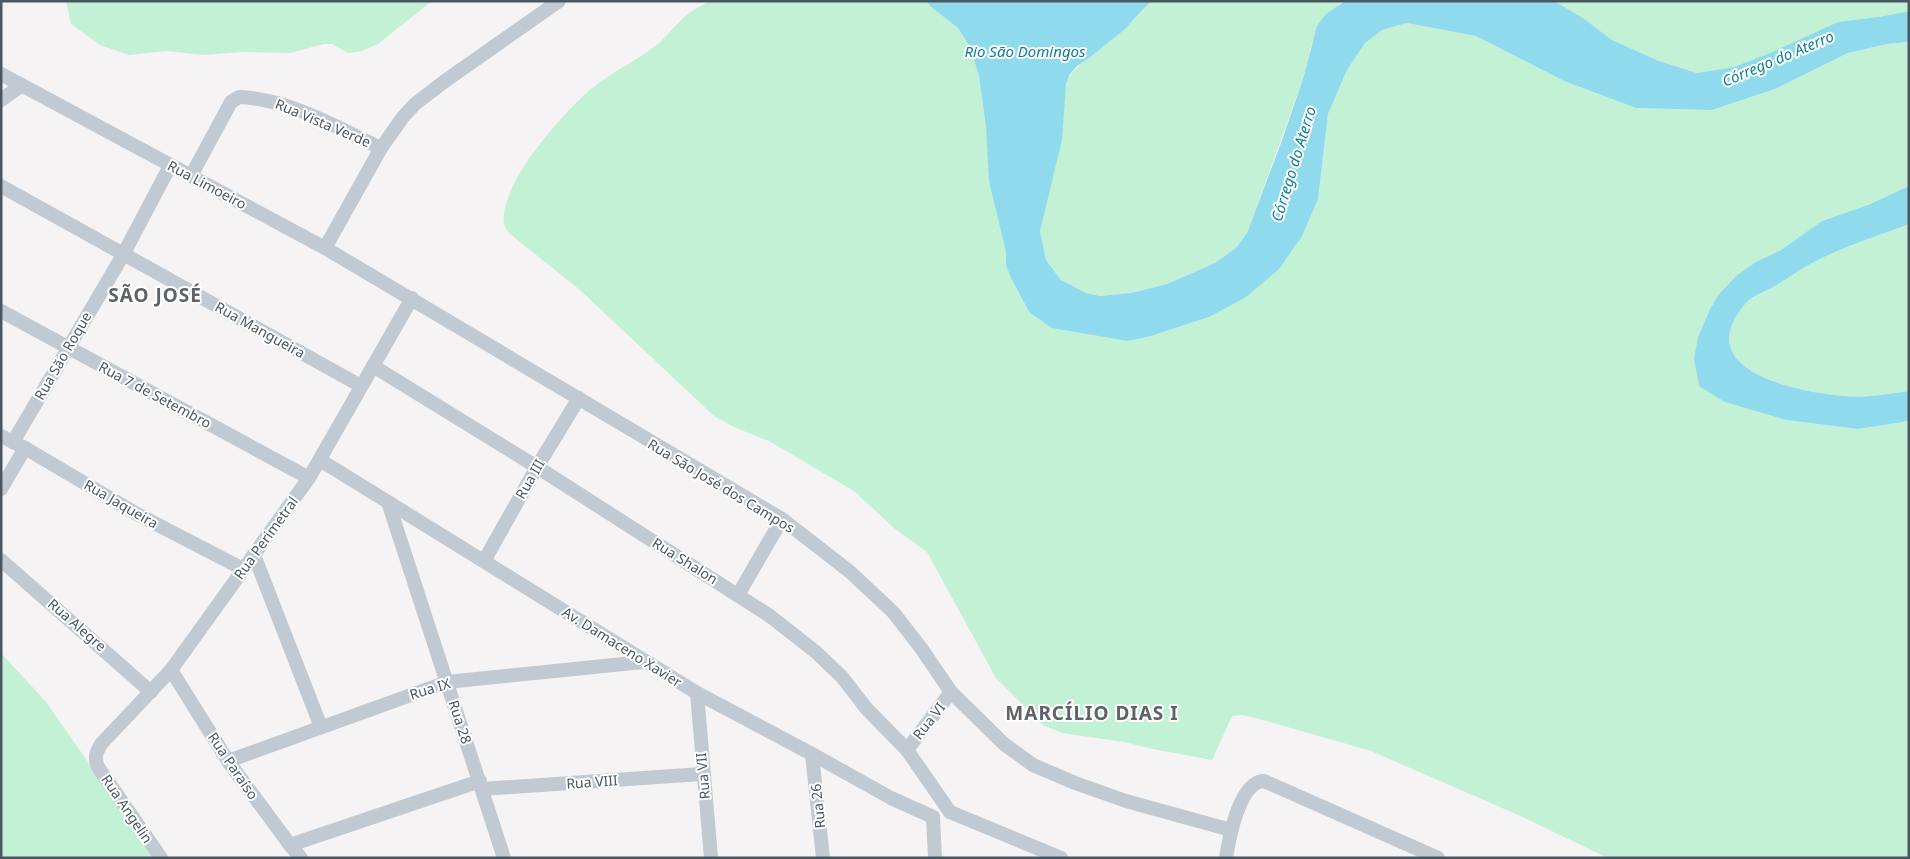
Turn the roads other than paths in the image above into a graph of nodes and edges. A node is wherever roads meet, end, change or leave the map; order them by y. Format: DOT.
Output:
graph roads {
  1 [pos="558,2"];
  2 [pos="1,74"];
  3 [pos="22,85"];
  4 [pos="1,100"];
  5 [pos="381,148"];
  6 [pos="170,166"];
  7 [pos="191,176"];
  8 [pos="1,186"];
  9 [pos="325,248"];
  10 [pos="122,254"];
  11 [pos="412,298"];
  12 [pos="1,312"];
  13 [pos="66,348"];
  14 [pos="373,366"];
  15 [pos="361,386"];
  16 [pos="579,398"];
  17 [pos="13,442"];
  18 [pos="320,460"];
  19 [pos="536,467"];
  20 [pos="310,478"];
  21 [pos="1,489"];
  22 [pos="388,502"];
  23 [pos="782,519"];
  24 [pos="254,555"];
  25 [pos="1,560"];
  26 [pos="484,562"];
  27 [pos="243,569"];
  28 [pos="738,595"];
  29 [pos="643,662"];
  30 [pos="171,670"];
  31 [pos="447,682"];
  32 [pos="151,692"];
  33 [pos="951,692"];
  34 [pos="697,693"];
  35 [pos="321,727"];
  36 [pos="907,750"];
  37 [pos="812,754"];
  38 [pos="95,758"];
  39 [pos="228,761"];
  40 [pos="702,774"];
  41 [pos="481,785"];
  42 [pos="950,812"];
  43 [pos="933,817"];
  44 [pos="1231,830"];
  45 [pos="290,846"];
  46 [pos="1043,854"];
  47 [pos="161,858"];
  48 [pos="301,858"];
  49 [pos="504,858"];
  50 [pos="711,858"];
  51 [pos="823,858"];
  52 [pos="935,858"];
  53 [pos="1061,858"];
  54 [pos="1226,858"];
  55 [pos="1438,858"];
  1 -- 5 [label="street"];
  2 -- 3 [label="street, Rua Limoeiro"];
  3 -- 4 [label="street"];
  3 -- 6 [label="street, Rua Limoeiro"];
  5 -- 7 [label="street, Rua Vista Verde"];
  5 -- 9 [label="street"];
  6 -- 7 [label="street, Rua Limoeiro"];
  6 -- 10 [label="street, Rua São Roque"];
  7 -- 9 [label="street, Rua Limoeiro"];
  8 -- 10 [label="street, Rua Mangueira"];
  9 -- 11 [label="street, Rua Limoeiro"];
  10 -- 13 [label="street, Rua São Roque"];
  10 -- 15 [label="street, Rua Mangueira"];
  11 -- 14 [label="street, Rua Perimetral"];
  11 -- 16 [label="street, Rua São José dos Campos"];
  12 -- 13 [label="street, Rua 7 de Setembro"];
  13 -- 17 [label="street, Rua São Roque"];
  13 -- 20 [label="street, Rua 7 de Setembro"];
  14 -- 15 [label="street, Rua Perimetral"];
  14 -- 19 [label="street, Rua Shalon"];
  15 -- 18 [label="street, Rua Perimetral"];
  16 -- 19 [label="street, Rua III"];
  16 -- 23 [label="street, Rua São José dos Campos"];
  17 -- 21 [label="street, Rua São Roque"];
  17 -- 27 [label="street, Rua Jaqueira"];
  18 -- 20 [label="street, Rua Perimetral"];
  18 -- 22 [label="street, Av. Damaceno Xavier"];
  19 -- 26 [label="street, Rua III"];
  19 -- 28 [label="street, Rua Shalon"];
  20 -- 24 [label="street, Rua Perimetral"];
  22 -- 26 [label="street, Av. Damaceno Xavier"];
  22 -- 31 [label="street, Rua 28"];
  23 -- 28 [label="street"];
  23 -- 33 [label="street, Rua São José dos Campos"];
  24 -- 27 [label="street, Rua Perimetral"];
  24 -- 35 [label="street"];
  25 -- 32 [label="street, Rua Alegre"];
  26 -- 29 [label="street, Av. Damaceno Xavier"];
  27 -- 30 [label="street, Rua Perimetral"];
  28 -- 36 [label="street, Rua Shalon"];
  29 -- 31 [label="street, Rua IX"];
  29 -- 34 [label="street, Av. Damaceno Xavier"];
  30 -- 32 [label="street, Rua Perimetral"];
  30 -- 39 [label="street, Rua Paraíso"];
  31 -- 35 [label="street, Rua IX"];
  31 -- 41 [label="street, Rua 28"];
  32 -- 38 [label="street, Rua Perimetral"];
  33 -- 36 [label="street, Rua VI"];
  33 -- 44 [label="street, Rua São José dos Campos"];
  34 -- 37 [label="street, Av. Damaceno Xavier"];
  34 -- 40 [label="street, Rua VII"];
  35 -- 39 [label="street, Rua IX"];
  36 -- 42 [label="street, Rua Shalon"];
  37 -- 43 [label="street, Av. Damaceno Xavier"];
  37 -- 51 [label="street, Rua 26"];
  38 -- 47 [label="street, Rua Angelin"];
  39 -- 45 [label="street, Rua Paraíso"];
  40 -- 41 [label="street, Rua VIII"];
  40 -- 50 [label="street, Rua VII"];
  41 -- 45 [label="street, Rua VIII"];
  41 -- 49 [label="street, Rua 28"];
  42 -- 43 [label="street"];
  42 -- 46 [label="street"];
  43 -- 52 [label="street"];
  44 -- 54 [label="street"];
  44 -- 55 [label="street"];
  45 -- 48 [label="street, Rua Paraíso"];
  46 -- 53 [label="street"];
}
